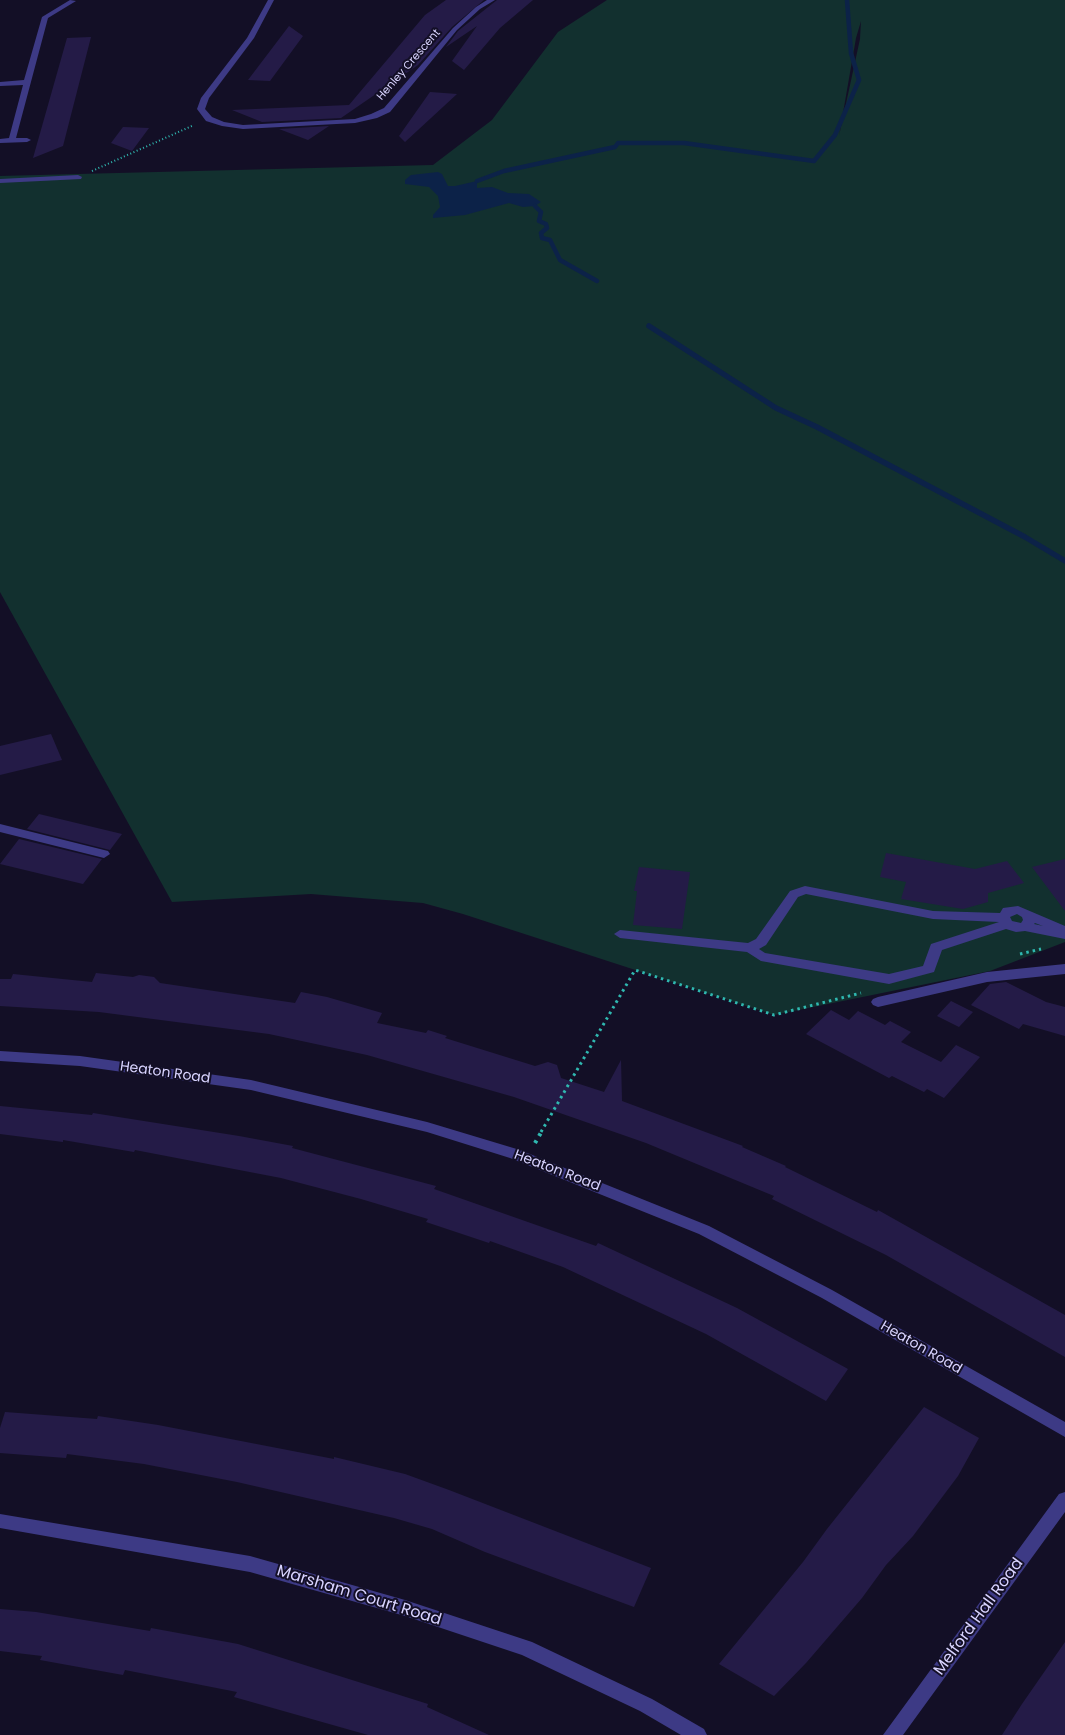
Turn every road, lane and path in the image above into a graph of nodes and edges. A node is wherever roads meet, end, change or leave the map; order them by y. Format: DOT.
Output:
graph roads {
  1 [pos="271,0"];
  2 [pos="492,0"];
  3 [pos="74,1"];
  4 [pos="29,82"];
  5 [pos="0,84"];
  6 [pos="209,119"];
  7 [pos="12,140"];
  8 [pos="27,140"];
  9 [pos="0,141"];
  10 [pos="78,177"];
  11 [pos="0,181"];
  12 [pos="0,828"];
  13 [pos="104,854"];
  14 [pos="1005,920"];
  15 [pos="1026,920"];
  16 [pos="1065,930"];
  17 [pos="620,934"];
  18 [pos="1065,935"];
  19 [pos="1046,947"];
  20 [pos="750,948"];
  21 [pos="1018,954"];
  22 [pos="1065,969"];
  23 [pos="868,992"];
  24 [pos="878,1002"];
  25 [pos="0,1056"];
  26 [pos="525,1158"];
  27 [pos="1065,1430"];
  28 [pos="1065,1498"];
  29 [pos="0,1521"];
  30 [pos="698,1735"];
  31 [pos="892,1735"];
  1 -- 6 [label="street"];
  2 -- 6 [label="street, Henley Crescent"];
  3 -- 4 [label="street"];
  4 -- 5 [label="street"];
  4 -- 7 [label="street"];
  6 -- 10 [label="path"];
  7 -- 8 [label="street"];
  7 -- 9 [label="street"];
  10 -- 11 [label="street"];
  12 -- 13 [label="street"];
  14 -- 15 [label="street"];
  14 -- 20 [label="street"];
  14 -- 20 [label="street"];
  15 -- 16 [label="street"];
  15 -- 18 [label="street"];
  17 -- 20 [label="street"];
  19 -- 21 [label="path"];
  22 -- 24 [label="street"];
  23 -- 26 [label="path"];
  25 -- 26 [label="street, Heaton Road"];
  26 -- 27 [label="street, Heaton Road"];
  28 -- 31 [label="street, Melford Hall Road"];
  29 -- 30 [label="street, Marsham Court Road"];
}
